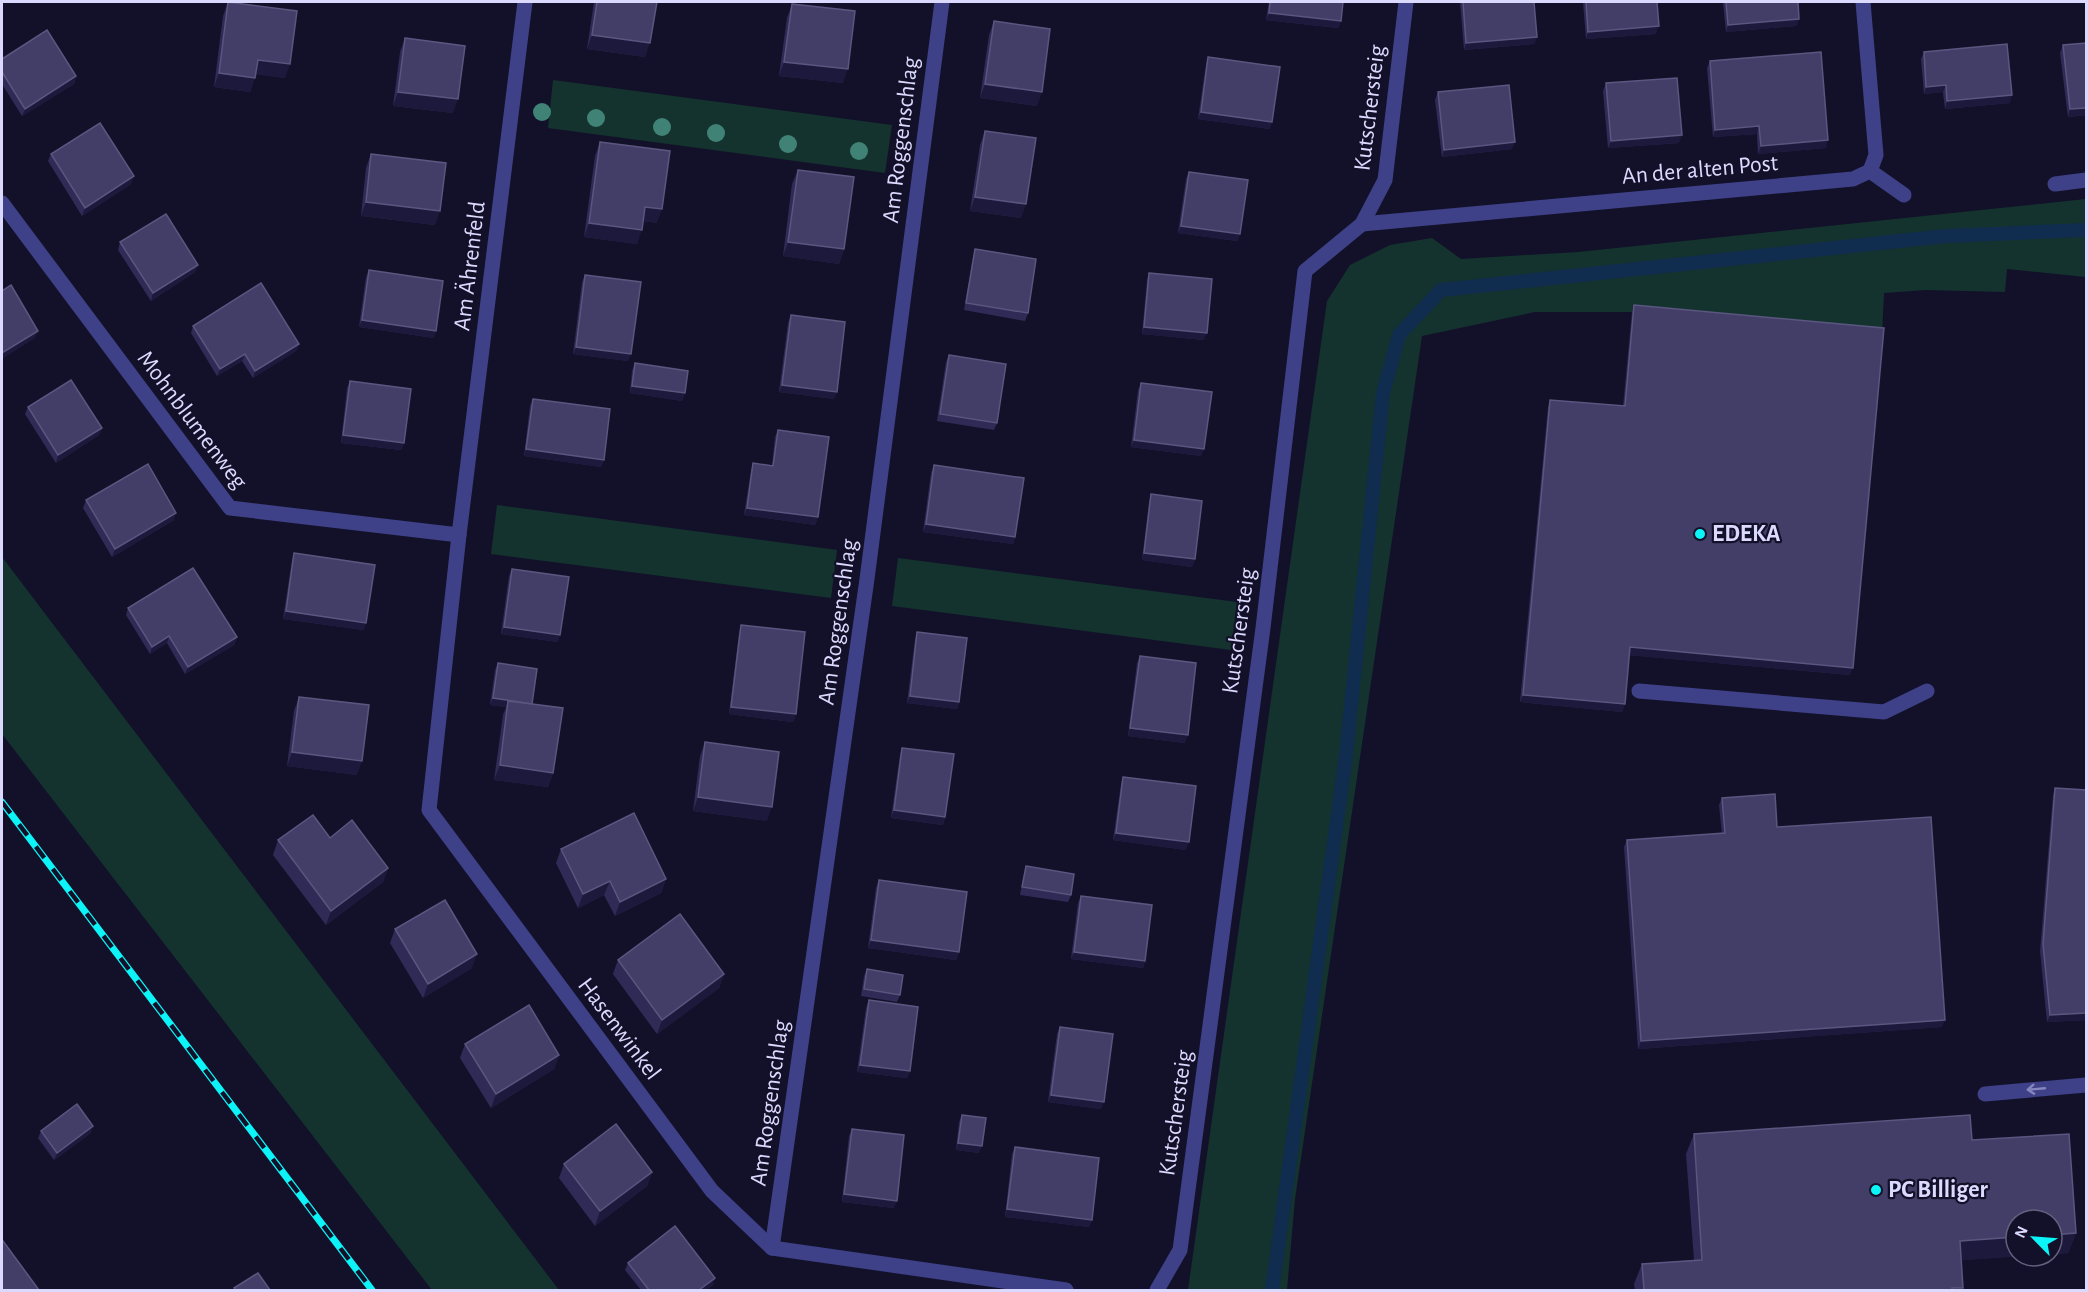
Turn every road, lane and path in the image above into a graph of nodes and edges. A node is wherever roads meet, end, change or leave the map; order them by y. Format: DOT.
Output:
graph roads {
  1 [pos="525,2"];
  2 [pos="942,2"];
  3 [pos="1406,2"];
  4 [pos="1863,2"];
  5 [pos="1870,171"];
  6 [pos="2086,180"];
  7 [pos="2055,184"];
  8 [pos="1904,195"];
  9 [pos="2,203"];
  10 [pos="1362,224"];
  11 [pos="459,535"];
  12 [pos="1639,691"];
  13 [pos="1927,691"];
  14 [pos="2086,1085"];
  15 [pos="1985,1094"];
  16 [pos="772,1248"];
  17 [pos="1066,1290"];
  18 [pos="1157,1290"];
  1 -- 11 [label="street, Am Ährenfeld"];
  2 -- 16 [label="street, Am Roggenschlag"];
  3 -- 10 [label="street, Kutschersteig"];
  4 -- 5 [label="street"];
  5 -- 8 [label="street"];
  5 -- 10 [label="street, An der alten Post"];
  6 -- 7 [label="street"];
  9 -- 11 [label="street, Mohnblumenweg"];
  10 -- 18 [label="street, Kutschersteig"];
  11 -- 16 [label="street, Hasenwinkel"];
  12 -- 13 [label="street"];
  14 -- 15 [label="street, one-way"];
  16 -- 17 [label="street"];
}
